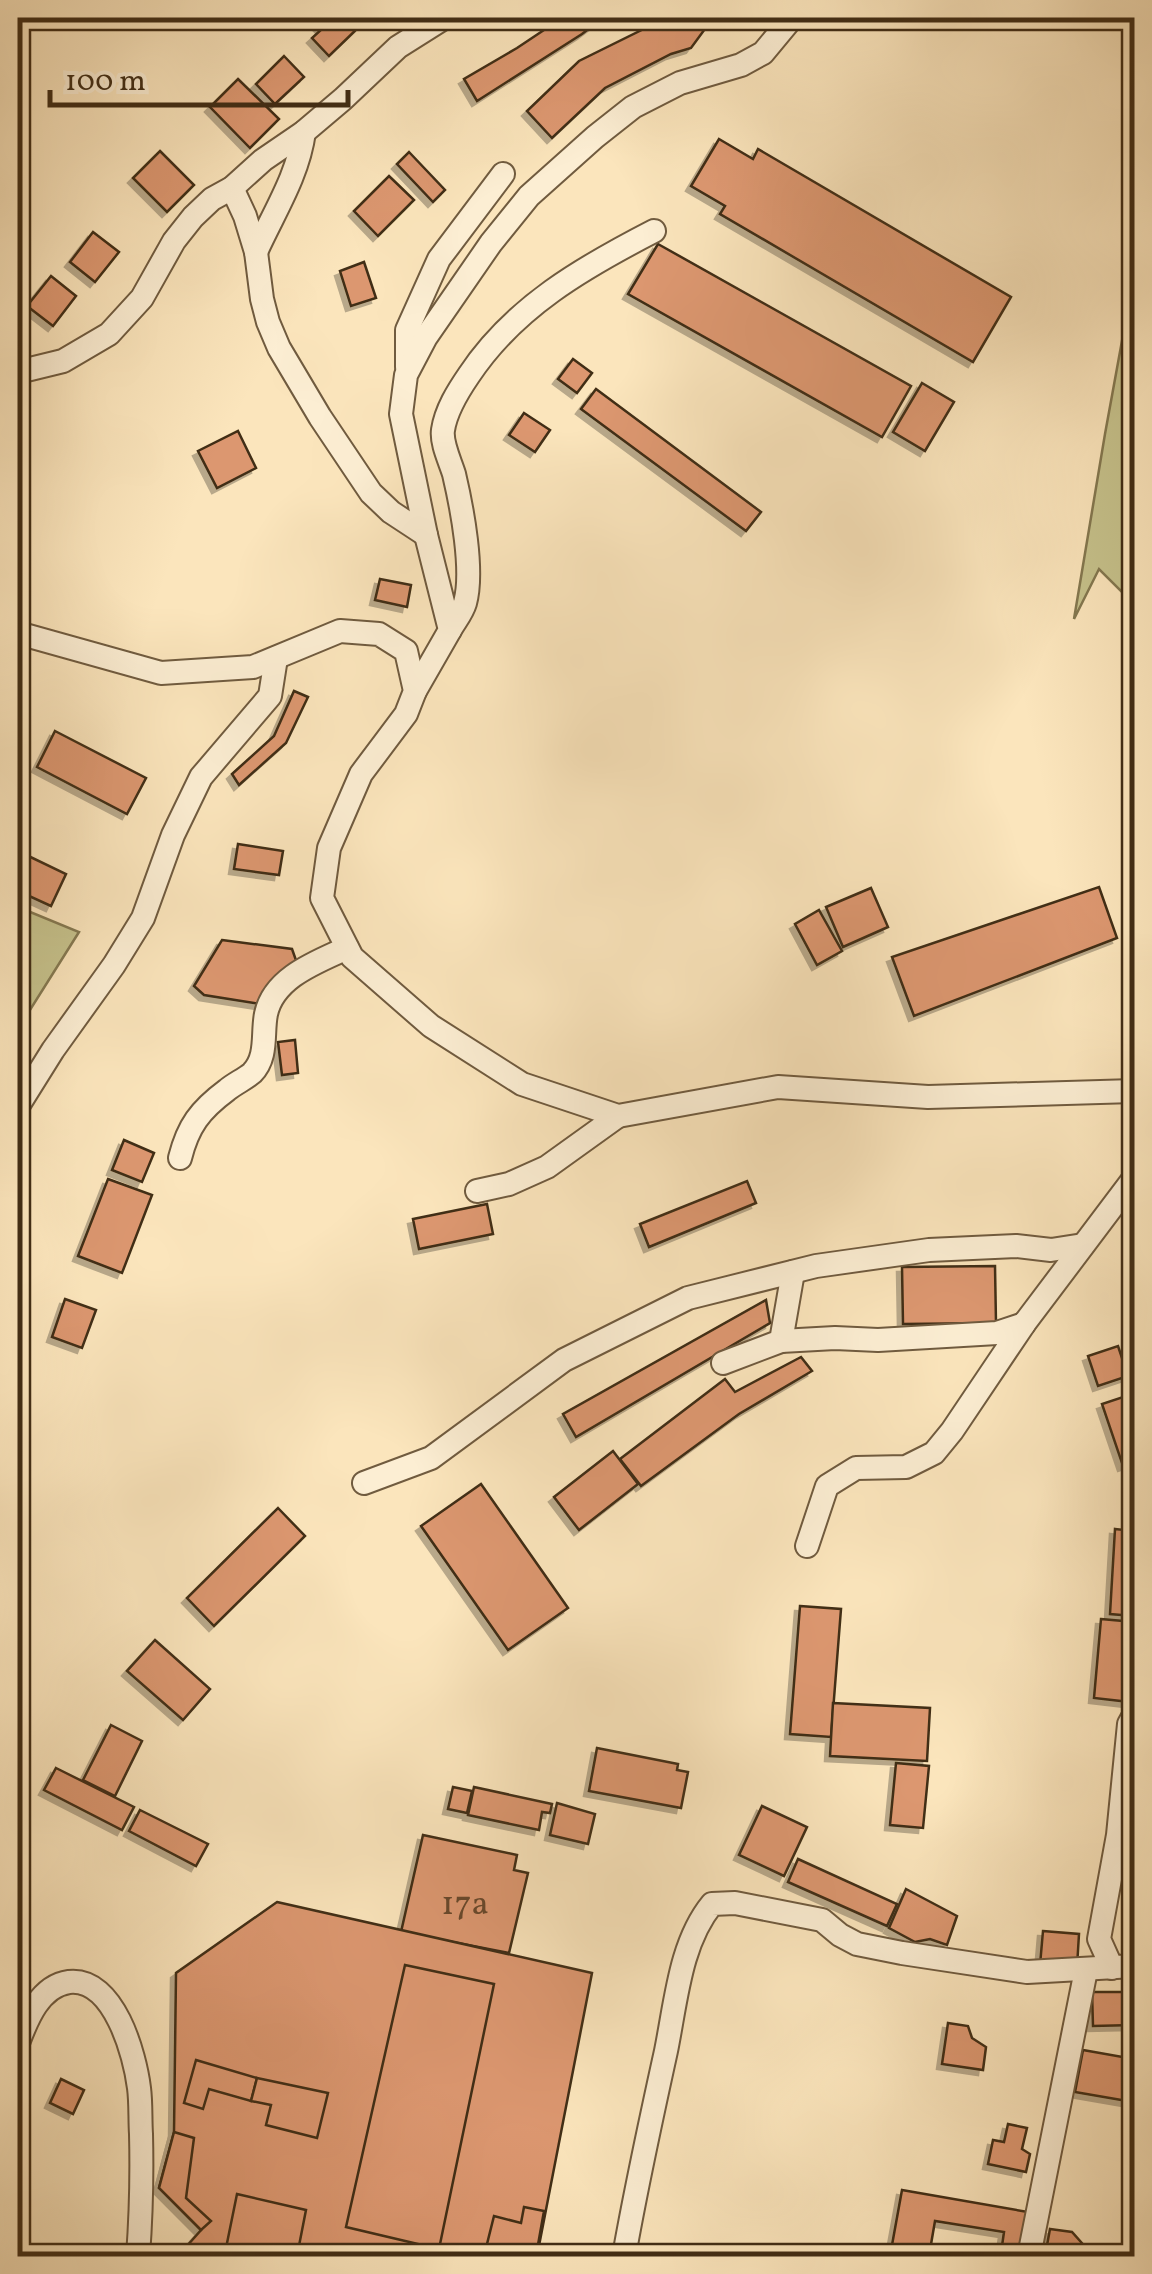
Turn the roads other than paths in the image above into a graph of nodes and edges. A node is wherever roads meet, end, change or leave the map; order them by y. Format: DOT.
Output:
graph roads {
  1 [pos="444,18"];
  2 [pos="792,18"];
  3 [pos="304,132"];
  4 [pos="503,174"];
  5 [pos="232,188"];
  6 [pos="654,231"];
  7 [pos="256,252"];
  8 [pos="18,372"];
  9 [pos="406,375"];
  10 [pos="426,535"];
  11 [pos="450,630"];
  12 [pos="18,633"];
  13 [pos="276,658"];
  14 [pos="415,690"];
  15 [pos="347,948"];
  16 [pos="1134,1091"];
  17 [pos="18,1106"];
  18 [pos="618,1116"];
  19 [pos="180,1158"];
  20 [pos="1134,1178"];
  21 [pos="476,1191"];
  22 [pos="1083,1245"];
  23 [pos="793,1272"];
  24 [pos="1024,1324"];
  25 [pos="782,1341"];
  26 [pos="724,1363"];
  27 [pos="364,1483"];
  28 [pos="807,1546"];
  29 [pos="1134,1715"];
  30 [pos="1123,1967"];
  31 [pos="1086,1970"];
  32 [pos="18,2043"];
  33 [pos="138,2256"];
  34 [pos="624,2256"];
  35 [pos="1029,2256"];
  1 -- 3 [label="street"];
  2 -- 9 [label="street"];
  3 -- 5 [label="street"];
  3 -- 7 [label="street"];
  4 -- 9 [label="street"];
  5 -- 7 [label="street"];
  5 -- 8 [label="street"];
  6 -- 11 [label="street"];
  7 -- 10 [label="street"];
  9 -- 10 [label="street"];
  10 -- 11 [label="street"];
  11 -- 14 [label="street"];
  12 -- 13 [label="street"];
  13 -- 14 [label="street"];
  13 -- 17 [label="street"];
  14 -- 15 [label="street"];
  15 -- 18 [label="street"];
  15 -- 19 [label="street"];
  16 -- 18 [label="street"];
  18 -- 21 [label="street"];
  20 -- 22 [label="street"];
  22 -- 23 [label="street"];
  22 -- 24 [label="street"];
  23 -- 25 [label="street"];
  23 -- 27 [label="street"];
  24 -- 25 [label="street"];
  24 -- 28 [label="street"];
  25 -- 26 [label="street"];
  29 -- 30 [label="street"];
  30 -- 31 [label="street"];
  31 -- 34 [label="street"];
  31 -- 35 [label="street"];
  32 -- 33 [label="street"];
}
